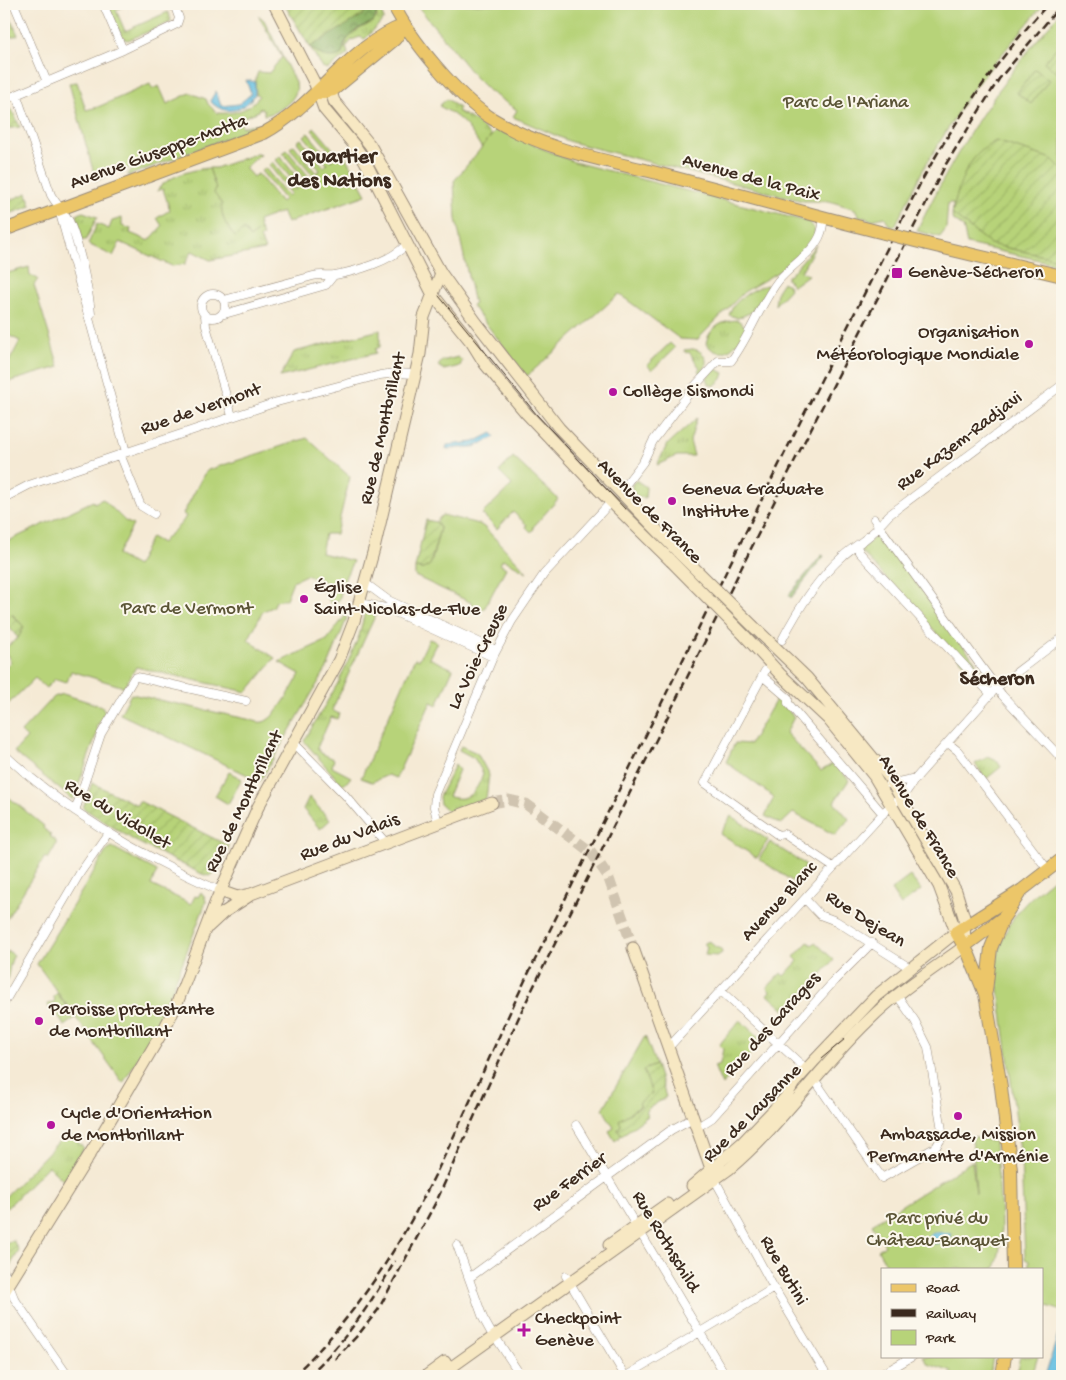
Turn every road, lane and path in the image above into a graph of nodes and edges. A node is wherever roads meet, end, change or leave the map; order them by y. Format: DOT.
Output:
graph roads {
  1 [pos="14,4"];
  2 [pos="103,4"];
  3 [pos="174,4"];
  4 [pos="274,4"];
  5 [pos="393,4"];
  6 [pos="405,25"];
  7 [pos="123,50"];
  8 [pos="47,82"];
  9 [pos="333,90"];
  10 [pos="318,93"];
  11 [pos="17,96"];
  12 [pos="4,100"];
  13 [pos="59,210"];
  14 [pos="824,218"];
  15 [pos="4,230"];
  16 [pos="406,245"];
  17 [pos="441,273"];
  18 [pos="334,275"];
  19 [pos="1062,276"];
  20 [pos="433,295"];
  21 [pos="224,300"];
  22 [pos="205,315"];
  23 [pos="221,315"];
  24 [pos="414,374"];
  25 [pos="1062,385"];
  26 [pos="232,416"];
  27 [pos="123,453"];
  28 [pos="620,492"];
  29 [pos="4,498"];
  30 [pos="611,502"];
  31 [pos="154,514"];
  32 [pos="874,519"];
  33 [pos="879,526"];
  34 [pos="857,546"];
  35 [pos="675,557"];
  36 [pos="364,583"];
  37 [pos="359,602"];
  38 [pos="392,606"];
  39 [pos="1062,638"];
  40 [pos="782,640"];
  41 [pos="495,654"];
  42 [pos="765,671"];
  43 [pos="766,679"];
  44 [pos="997,687"];
  45 [pos="987,690"];
  46 [pos="246,701"];
  47 [pos="294,742"];
  48 [pos="948,743"];
  49 [pos="4,754"];
  50 [pos="1062,758"];
  51 [pos="916,778"];
  52 [pos="891,784"];
  53 [pos="901,797"];
  54 [pos="492,803"];
  55 [pos="892,805"];
  56 [pos="74,811"];
  57 [pos="883,814"];
  58 [pos="438,823"];
  59 [pos="108,833"];
  60 [pos="386,843"];
  61 [pos="1062,859"];
  62 [pos="834,867"];
  63 [pos="1048,870"];
  64 [pos="1022,890"];
  65 [pos="220,891"];
  66 [pos="251,894"];
  67 [pos="805,899"];
  68 [pos="1004,917"];
  69 [pos="205,930"];
  70 [pos="960,930"];
  71 [pos="872,943"];
  72 [pos="965,946"];
  73 [pos="633,948"];
  74 [pos="910,968"];
  75 [pos="721,991"];
  76 [pos="985,994"];
  77 [pos="896,995"];
  78 [pos="4,1003"];
  79 [pos="778,1044"];
  80 [pos="668,1048"];
  81 [pos="806,1069"];
  82 [pos="814,1079"];
  83 [pos="695,1123"];
  84 [pos="576,1125"];
  85 [pos="713,1175"];
  86 [pos="607,1176"];
  87 [pos="639,1229"];
  88 [pos="457,1244"];
  89 [pos="1013,1268"];
  90 [pos="4,1272"];
  91 [pos="469,1278"];
  92 [pos="568,1279"];
  93 [pos="774,1288"];
  94 [pos="6,1289"];
  95 [pos="699,1332"];
  96 [pos="492,1333"];
  97 [pos="910,1358"];
  98 [pos="1005,1358"];
  99 [pos="68,1376"];
  100 [pos="426,1376"];
  101 [pos="439,1376"];
  102 [pos="521,1376"];
  103 [pos="625,1376"];
  104 [pos="726,1376"];
  105 [pos="827,1376"];
  106 [pos="879,1376"];
  107 [pos="1002,1376"];
  1 -- 8 [label="street"];
  2 -- 7 [label="street"];
  3 -- 7 [label="street"];
  4 -- 10 [label="main road, Avenue de France"];
  5 -- 6 [label="main road"];
  6 -- 9 [label="main road"];
  6 -- 10 [label="main road, Avenue Giuseppe-Motta"];
  6 -- 14 [label="main road, Avenue de la Paix"];
  7 -- 8 [label="street"];
  8 -- 11 [label="street"];
  9 -- 10 [label="main road"];
  9 -- 17 [label="main road, Avenue de France"];
  10 -- 13 [label="main road, Avenue Giuseppe-Motta"];
  10 -- 16 [label="main road, Avenue de France"];
  11 -- 12 [label="street"];
  11 -- 13 [label="street"];
  13 -- 15 [label="main road, Avenue Giuseppe-Motta"];
  13 -- 27 [label="street"];
  14 -- 19 [label="main road, Avenue de la Paix, bridge"];
  14 -- 28 [label="street"];
  16 -- 18 [label="street"];
  16 -- 20 [label="main road, Avenue de France"];
  17 -- 20 [label="main road, Rue de Montbrillant"];
  17 -- 28 [label="main road, Avenue de France"];
  18 -- 21 [label="street"];
  18 -- 23 [label="street"];
  20 -- 24 [label="main road, Rue de Montbrillant"];
  20 -- 30 [label="main road, Avenue de France"];
  21 -- 22 [label="street"];
  21 -- 23 [label="street"];
  22 -- 23 [label="street"];
  22 -- 26 [label="street"];
  24 -- 26 [label="street, Rue de Vermont"];
  24 -- 36 [label="main road, Rue de Montbrillant"];
  25 -- 33 [label="street, Rue Kazem-Radjavi"];
  26 -- 27 [label="street, Rue de Vermont"];
  27 -- 29 [label="street, Rue de Vermont"];
  27 -- 31 [label="street"];
  28 -- 30 [label="main road"];
  28 -- 35 [label="main road, Avenue de France"];
  30 -- 35 [label="main road, Avenue de France"];
  30 -- 41 [label="street, La Voie-Creuse"];
  32 -- 33 [label="street"];
  33 -- 34 [label="street, Rue Kazem-Radjavi"];
  33 -- 44 [label="street"];
  34 -- 40 [label="street, Rue Kazem-Radjavi"];
  34 -- 45 [label="street"];
  35 -- 52 [label="main road, Avenue de France, bridge"];
  35 -- 55 [label="main road, Avenue de France, bridge"];
  36 -- 37 [label="main road, Rue de Montbrillant"];
  36 -- 38 [label="street"];
  37 -- 38 [label="street"];
  37 -- 47 [label="main road, Rue de Montbrillant"];
  38 -- 41 [label="street"];
  39 -- 44 [label="street, Avenue Blanc"];
  41 -- 58 [label="street, La Voie-Creuse"];
  42 -- 62 [label="street"];
  43 -- 57 [label="street, Avenue de France"];
  44 -- 48 [label="street, Avenue Blanc"];
  44 -- 50 [label="street"];
  46 -- 56 [label="street"];
  47 -- 60 [label="street"];
  47 -- 65 [label="main road, Rue de Montbrillant"];
  48 -- 51 [label="street, Avenue Blanc"];
  48 -- 63 [label="street"];
  49 -- 56 [label="street, Rue du Vidollet"];
  51 -- 52 [label="street"];
  51 -- 53 [label="street, Avenue Blanc"];
  52 -- 53 [label="main road, Avenue de France"];
  53 -- 55 [label="street, Avenue Blanc"];
  53 -- 70 [label="main road, Avenue de France"];
  54 -- 58 [label="main road, Rue du Valais"];
  55 -- 57 [label="street, Avenue Blanc"];
  55 -- 70 [label="main road, Avenue de France"];
  56 -- 59 [label="street, Rue du Vidollet"];
  57 -- 62 [label="street, Avenue Blanc"];
  58 -- 60 [label="main road, Rue du Valais"];
  59 -- 65 [label="street, Rue du Vidollet"];
  59 -- 78 [label="street"];
  60 -- 66 [label="main road, Rue du Valais"];
  61 -- 63 [label="main road, Rue de Lausanne"];
  62 -- 67 [label="street, Avenue Blanc"];
  63 -- 64 [label="main road, Rue de Lausanne"];
  64 -- 68 [label="main road, Rue de Lausanne"];
  64 -- 70 [label="main road, Rue de Lausanne"];
  65 -- 66 [label="main road, Rue du Valais"];
  65 -- 69 [label="main road, Rue de Montbrillant"];
  66 -- 69 [label="main road"];
  67 -- 71 [label="street, Rue Dejean"];
  67 -- 75 [label="street, Avenue Blanc"];
  68 -- 72 [label="main road, Rue de Lausanne"];
  68 -- 76 [label="main road"];
  69 -- 94 [label="main road, Rue de Montbrillant"];
  70 -- 72 [label="main road, Avenue de France"];
  70 -- 74 [label="main road, Rue de Lausanne"];
  71 -- 74 [label="street, Rue Dejean"];
  71 -- 79 [label="street, Rue des Garages"];
  72 -- 76 [label="main road, Avenue de France"];
  72 -- 77 [label="main road, Rue de Lausanne"];
  73 -- 80 [label="main road"];
  74 -- 81 [label="main road, Rue de Lausanne"];
  75 -- 79 [label="street"];
  75 -- 80 [label="street, Avenue Blanc"];
  76 -- 89 [label="main road, Avenue de France"];
  77 -- 82 [label="main road, Rue de Lausanne"];
  77 -- 82 [label="street"];
  79 -- 81 [label="street"];
  79 -- 83 [label="street, Rue des Garages"];
  80 -- 83 [label="main road"];
  81 -- 85 [label="main road, Rue de Lausanne"];
  82 -- 85 [label="main road, Rue de Lausanne"];
  83 -- 85 [label="main road"];
  83 -- 86 [label="street, Rue Ferrier"];
  84 -- 86 [label="street, Rue Rothschild"];
  85 -- 87 [label="main road"];
  85 -- 93 [label="street, Rue Butini"];
  86 -- 87 [label="street, Rue Rothschild"];
  86 -- 91 [label="street, Rue Ferrier"];
  87 -- 92 [label="main road"];
  87 -- 95 [label="street, Rue Rothschild"];
  88 -- 91 [label="street"];
  90 -- 94 [label="street"];
  91 -- 96 [label="street"];
  92 -- 96 [label="main road"];
  92 -- 103 [label="street"];
  93 -- 95 [label="street"];
  93 -- 105 [label="street, Rue Butini"];
  94 -- 99 [label="street"];
  95 -- 103 [label="street"];
  95 -- 104 [label="street, Rue Rothschild"];
  96 -- 100 [label="main road"];
  96 -- 101 [label="main road"];
  96 -- 102 [label="street"];
  97 -- 106 [label="street"];
  98 -- 107 [label="main road"];
}
